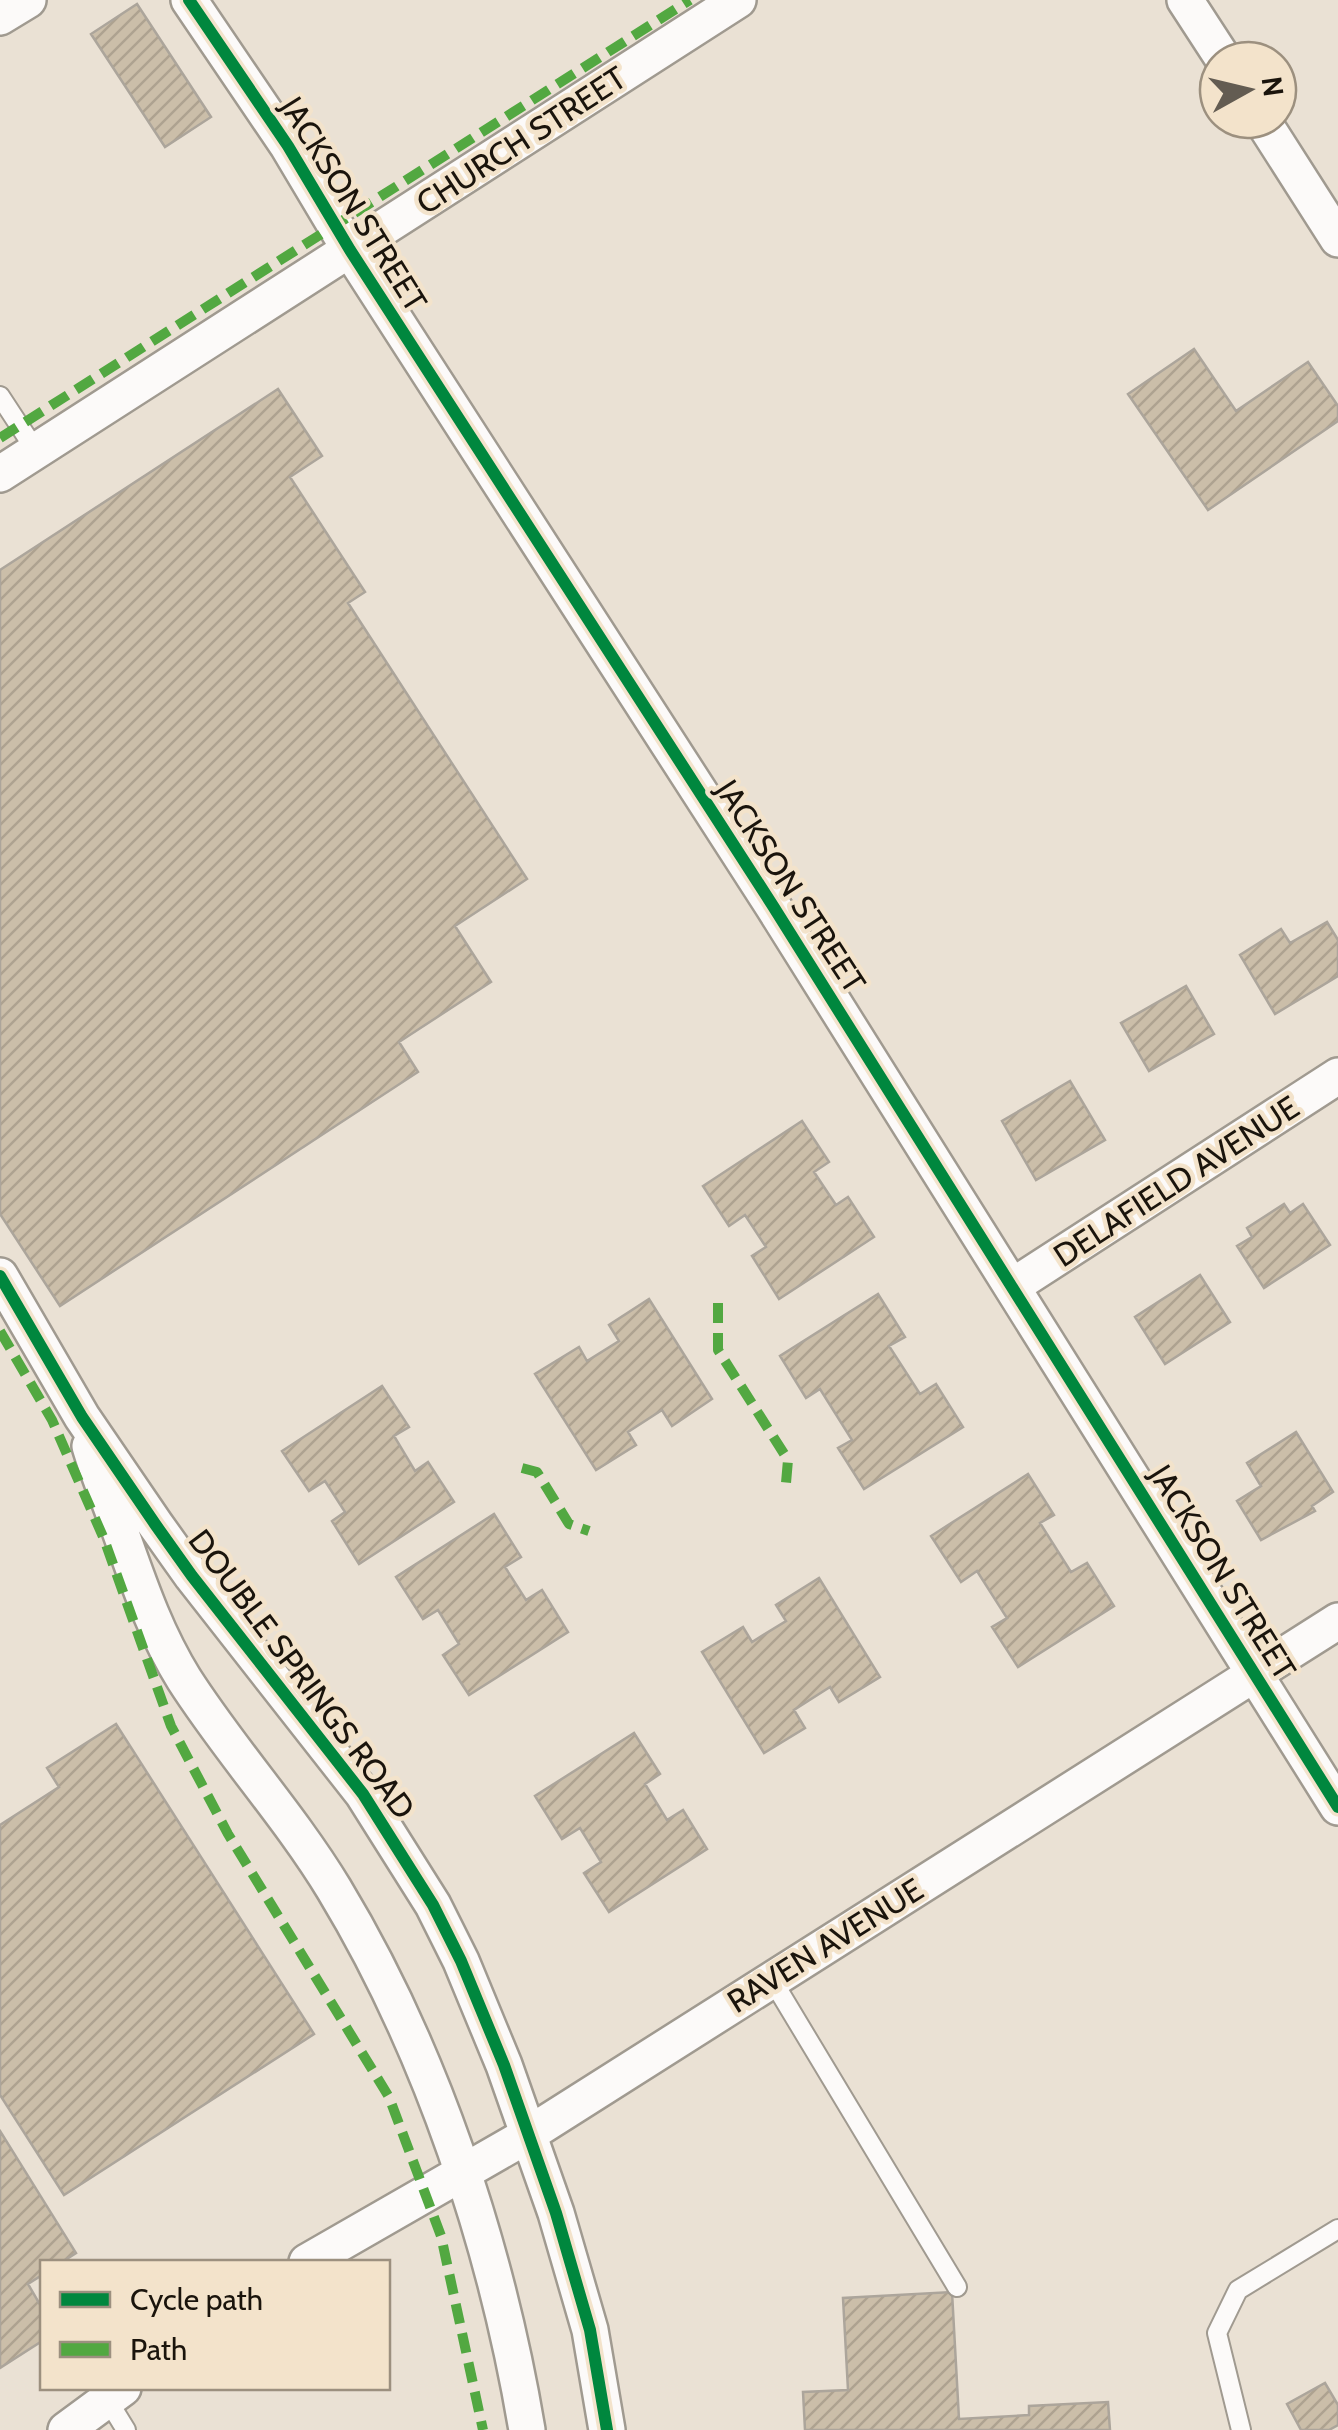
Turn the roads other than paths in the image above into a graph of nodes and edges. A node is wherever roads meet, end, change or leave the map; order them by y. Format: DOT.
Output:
graph roads {
  1 [pos="28,0"];
  2 [pos="189,0"];
  3 [pos="738,0"];
  4 [pos="1185,0"];
  5 [pos="0,17"];
  6 [pos="1211,40"];
  7 [pos="1275,140"];
  8 [pos="1338,239"];
  9 [pos="350,250"];
  10 [pos="0,396"];
  11 [pos="36,451"];
  12 [pos="0,474"];
  13 [pos="1338,1076"];
  14 [pos="0,1276"];
  15 [pos="1013,1286"];
  16 [pos="82,1417"];
  17 [pos="1338,1620"];
  18 [pos="1254,1674"];
  19 [pos="1338,1807"];
  20 [pos="772,1978"];
  21 [pos="529,2134"];
  22 [pos="461,2174"];
  23 [pos="1338,2229"];
  24 [pos="310,2260"];
  25 [pos="958,2287"];
  26 [pos="115,2393"];
  27 [pos="66,2430"];
  28 [pos="126,2430"];
  29 [pos="527,2430"];
  30 [pos="607,2430"];
  31 [pos="1241,2430"];
  1 -- 5 [label="street"];
  2 -- 9 [label="street, JACKSON STREET"];
  3 -- 9 [label="street, CHURCH STREET"];
  4 -- 6 [label="street"];
  7 -- 8 [label="street"];
  9 -- 11 [label="street, CHURCH STREET"];
  9 -- 15 [label="street, JACKSON STREET"];
  10 -- 11 [label="lane"];
  11 -- 12 [label="street, CHURCH STREET"];
  13 -- 15 [label="street, DELAFIELD AVENUE"];
  14 -- 16 [label="street"];
  15 -- 18 [label="street, JACKSON STREET"];
  16 -- 21 [label="street, DOUBLE SPRINGS ROAD"];
  16 -- 22 [label="street"];
  17 -- 18 [label="street, RAVEN AVENUE"];
  18 -- 19 [label="street, JACKSON STREET"];
  18 -- 20 [label="street, RAVEN AVENUE"];
  20 -- 21 [label="street, RAVEN AVENUE"];
  20 -- 25 [label="lane"];
  21 -- 22 [label="street, RAVEN AVENUE"];
  21 -- 30 [label="street, DOUBLE SPRINGS ROAD"];
  22 -- 24 [label="street, RAVEN AVENUE"];
  22 -- 29 [label="street"];
  23 -- 31 [label="lane"];
  26 -- 27 [label="street"];
  26 -- 28 [label="lane"];
}
